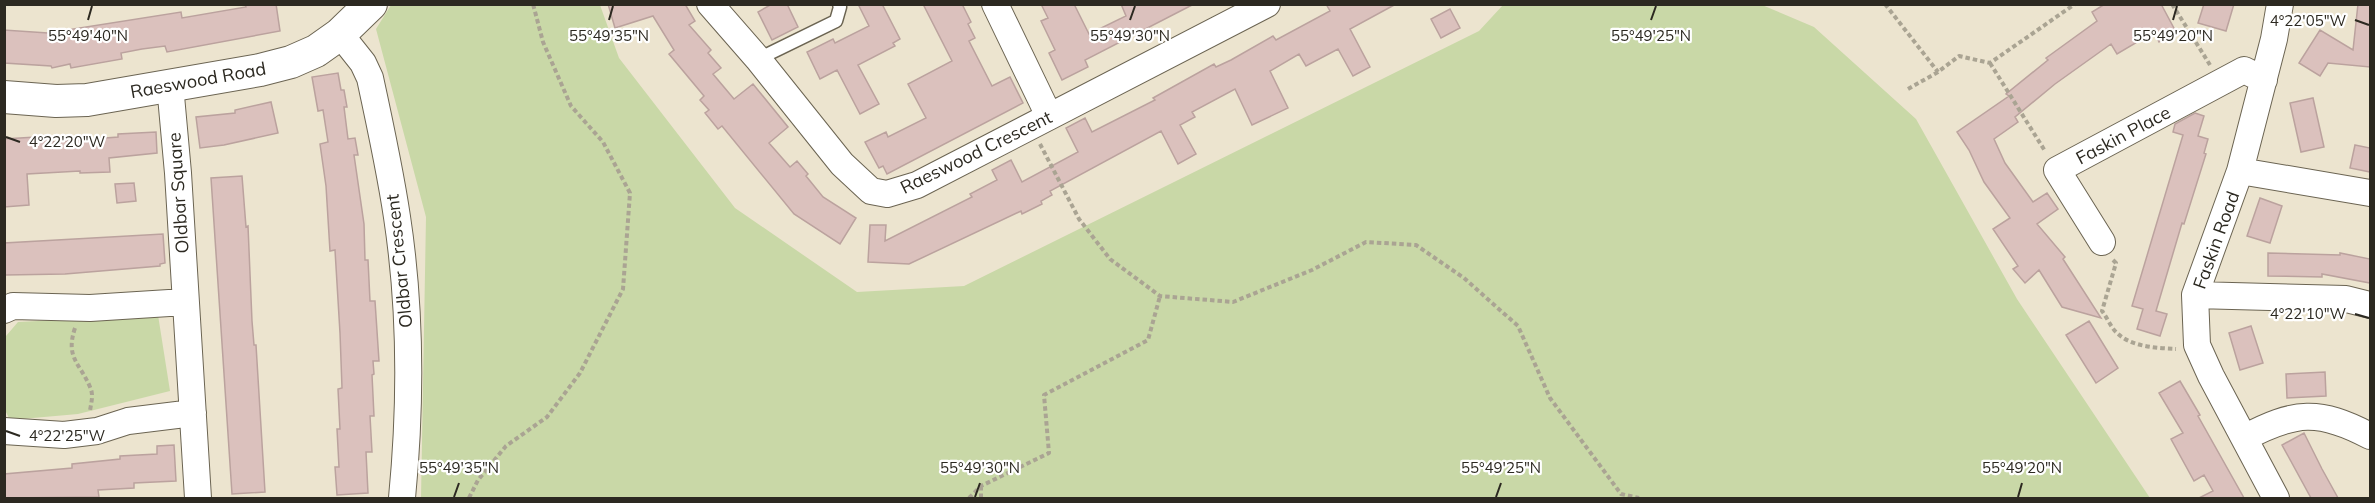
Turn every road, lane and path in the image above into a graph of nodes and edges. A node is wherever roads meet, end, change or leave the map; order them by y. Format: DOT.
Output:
graph roads {
  1 [pos="372,4"];
  2 [pos="533,4"];
  3 [pos="710,4"];
  4 [pos="839,4"];
  5 [pos="996,4"];
  6 [pos="1268,4"];
  7 [pos="1885,4"];
  8 [pos="2075,4"];
  9 [pos="2172,4"];
  10 [pos="2280,4"];
  11 [pos="340,34"];
  12 [pos="758,59"];
  13 [pos="1990,63"];
  14 [pos="1938,72"];
  15 [pos="2264,80"];
  16 [pos="2221,83"];
  17 [pos="170,85"];
  18 [pos="1908,89"];
  19 [pos="4,97"];
  20 [pos="1041,122"];
  21 [pos="2057,170"];
  22 [pos="2240,171"];
  23 [pos="2370,193"];
  24 [pos="2102,242"];
  25 [pos="2195,295"];
  26 [pos="1160,296"];
  27 [pos="185,302"];
  28 [pos="2370,305"];
  29 [pos="82,308"];
  30 [pos="4,310"];
  31 [pos="2197,345"];
  32 [pos="193,413"];
  33 [pos="4,431"];
  34 [pos="86,432"];
  35 [pos="2370,436"];
  36 [pos="2244,438"];
  37 [pos="981,486"];
  38 [pos="198,498"];
  39 [pos="402,498"];
  40 [pos="469,498"];
  41 [pos="969,498"];
  42 [pos="981,498"];
  43 [pos="1639,498"];
  44 [pos="2276,498"];
  1 -- 11 [label="street, Raeswood Road"];
  2 -- 40 [label="path"];
  3 -- 12 [label="street, Raeswood Crescent"];
  4 -- 12 [label="lane"];
  5 -- 20 [label="street"];
  6 -- 20 [label="street, Raeswood Crescent"];
  7 -- 14 [label="path"];
  8 -- 13 [label="path"];
  9 -- 16 [label="path"];
  10 -- 15 [label="street, Faskin Road"];
  11 -- 17 [label="street, Raeswood Road"];
  11 -- 39 [label="street, Oldbar Crescent"];
  12 -- 20 [label="street, Raeswood Crescent"];
  13 -- 14 [label="path"];
  13 -- 21 [label="path"];
  14 -- 18 [label="path"];
  15 -- 16 [label="street, Faskin Place"];
  15 -- 22 [label="street, Faskin Road"];
  16 -- 21 [label="street, Faskin Place"];
  17 -- 19 [label="street, Raeswood Road"];
  17 -- 27 [label="street, Oldbar Square"];
  20 -- 26 [label="path"];
  21 -- 24 [label="street, Faskin Place"];
  22 -- 23 [label="street"];
  22 -- 25 [label="street, Faskin Road"];
  24 -- 31 [label="path"];
  25 -- 28 [label="street"];
  25 -- 31 [label="street, Faskin Road"];
  26 -- 37 [label="path"];
  26 -- 43 [label="path"];
  27 -- 29 [label="street"];
  27 -- 32 [label="street, Oldbar Square"];
  29 -- 30 [label="street"];
  29 -- 34 [label="path"];
  31 -- 36 [label="street, Faskin Road"];
  32 -- 34 [label="street"];
  32 -- 38 [label="street, Oldbar Square"];
  33 -- 34 [label="street"];
  35 -- 36 [label="street"];
  36 -- 44 [label="street, Faskin Road"];
  37 -- 41 [label="path"];
  37 -- 42 [label="path"];
}
